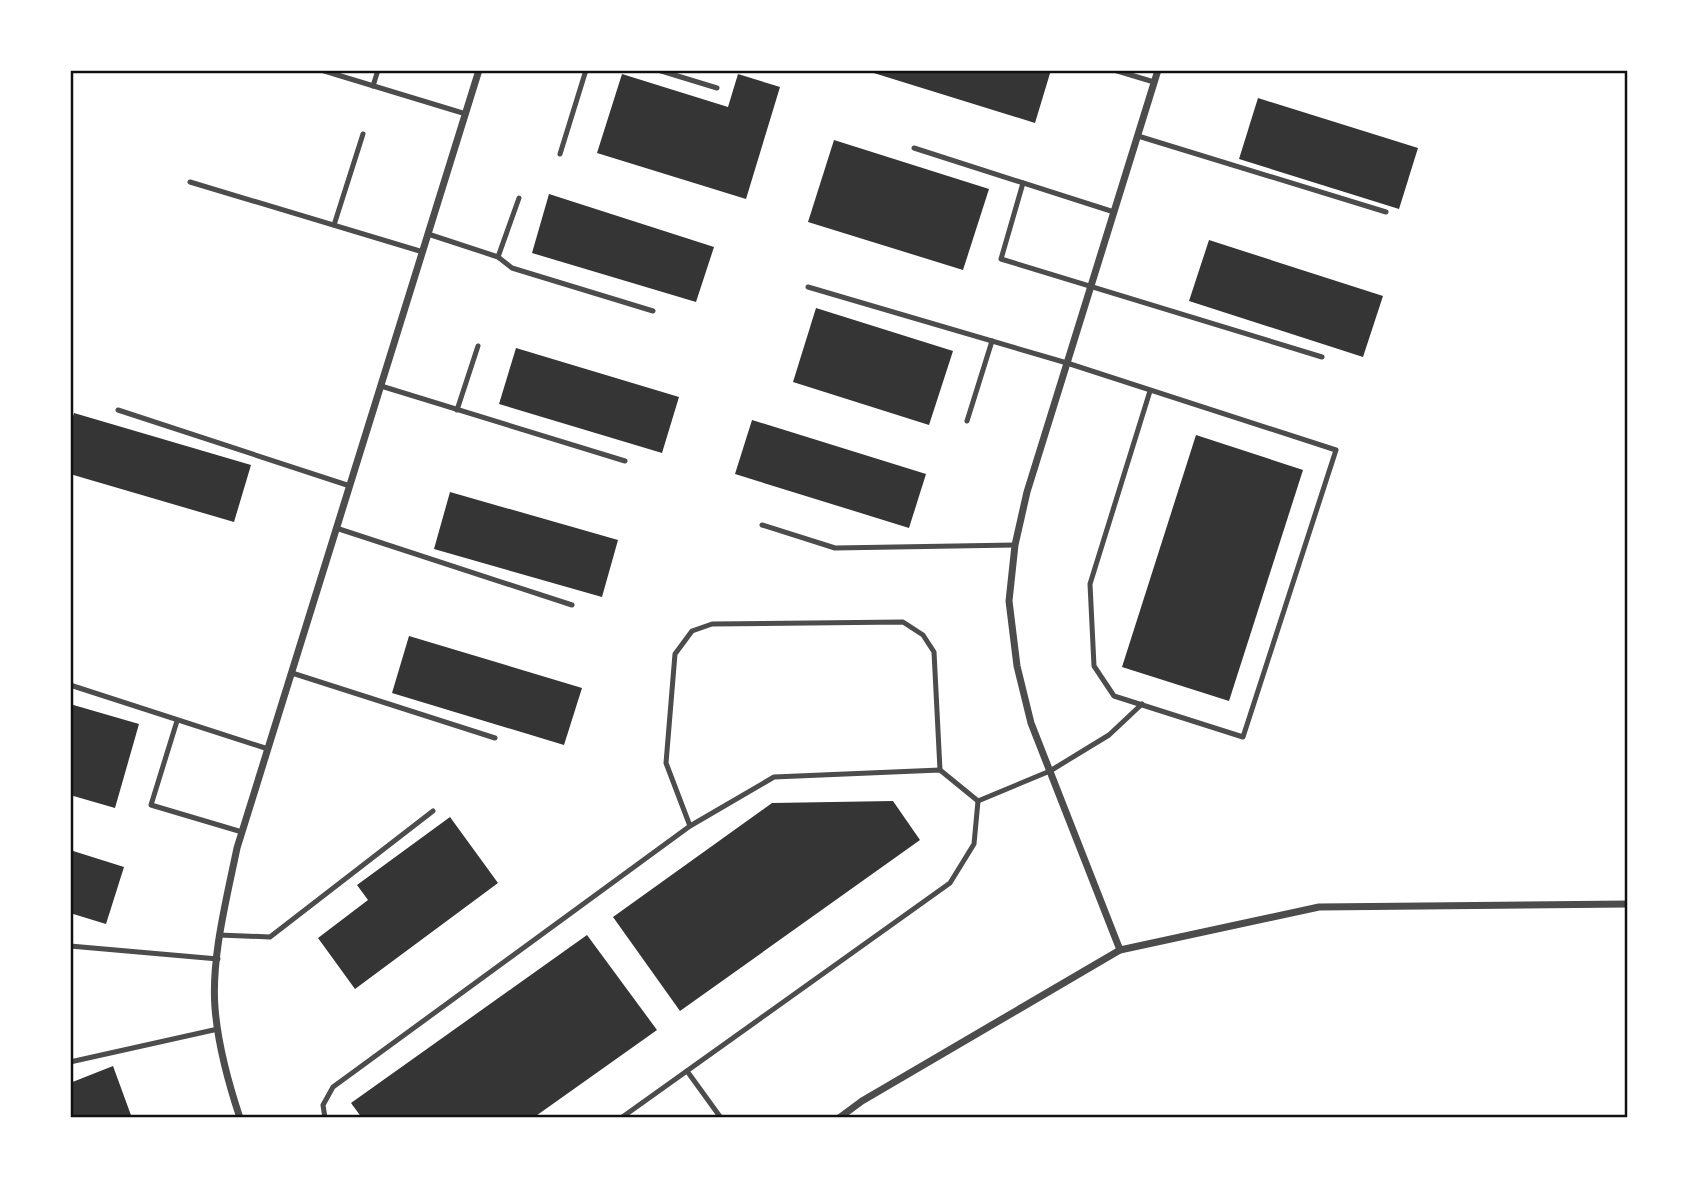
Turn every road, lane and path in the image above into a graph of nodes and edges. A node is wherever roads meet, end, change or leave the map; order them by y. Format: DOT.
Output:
graph roads {
  1 [pos="321,70"];
  2 [pos="378,70"];
  3 [pos="479,70"];
  4 [pos="586,70"];
  5 [pos="658,70"];
  6 [pos="1114,70"];
  7 [pos="1158,70"];
  8 [pos="1154,82"];
  9 [pos="373,86"];
  10 [pos="717,88"];
  11 [pos="466,114"];
  12 [pos="363,134"];
  13 [pos="1138,136"];
  14 [pos="914,148"];
  15 [pos="561,154"];
  16 [pos="190,182"];
  17 [pos="1023,183"];
  18 [pos="519,198"];
  19 [pos="1114,212"];
  20 [pos="1385,212"];
  21 [pos="334,225"];
  22 [pos="428,234"];
  23 [pos="423,252"];
  24 [pos="498,257"];
  25 [pos="808,287"];
  26 [pos="1091,287"];
  27 [pos="653,311"];
  28 [pos="992,341"];
  29 [pos="478,346"];
  30 [pos="1322,358"];
  31 [pos="1067,363"];
  32 [pos="381,386"];
  33 [pos="1150,391"];
  34 [pos="118,410"];
  35 [pos="457,410"];
  36 [pos="967,421"];
  37 [pos="625,461"];
  38 [pos="350,486"];
  39 [pos="762,525"];
  40 [pos="337,528"];
  41 [pos="1015,545"];
  42 [pos="572,605"];
  43 [pos="292,673"];
  44 [pos="70,685"];
  45 [pos="1142,705"];
  46 [pos="177,721"];
  47 [pos="495,738"];
  48 [pos="268,749"];
  49 [pos="940,770"];
  50 [pos="1050,771"];
  51 [pos="978,801"];
  52 [pos="433,811"];
  53 [pos="690,826"];
  54 [pos="242,832"];
  55 [pos="1628,904"];
  56 [pos="219,935"];
  57 [pos="70,946"];
  58 [pos="1120,950"];
  59 [pos="218,959"];
  60 [pos="218,1029"];
  61 [pos="70,1062"];
  62 [pos="687,1070"];
  63 [pos="240,1118"];
  64 [pos="325,1118"];
  65 [pos="621,1118"];
  66 [pos="722,1118"];
  67 [pos="839,1118"];
  1 -- 9 [label="lane"];
  2 -- 9 [label="lane"];
  3 -- 11 [label="street"];
  4 -- 15 [label="lane"];
  5 -- 10 [label="lane"];
  6 -- 8 [label="lane"];
  7 -- 8 [label="street"];
  8 -- 13 [label="street"];
  9 -- 11 [label="lane"];
  11 -- 22 [label="street"];
  12 -- 21 [label="lane"];
  13 -- 19 [label="street"];
  13 -- 20 [label="lane"];
  14 -- 17 [label="lane"];
  16 -- 21 [label="lane"];
  17 -- 19 [label="lane"];
  17 -- 26 [label="lane"];
  18 -- 24 [label="lane"];
  19 -- 26 [label="street"];
  21 -- 23 [label="lane"];
  22 -- 23 [label="street"];
  22 -- 24 [label="lane"];
  23 -- 32 [label="street"];
  24 -- 27 [label="lane"];
  25 -- 28 [label="lane"];
  26 -- 30 [label="lane"];
  26 -- 31 [label="street"];
  28 -- 31 [label="lane"];
  28 -- 36 [label="lane"];
  29 -- 35 [label="lane"];
  31 -- 33 [label="lane"];
  31 -- 41 [label="street"];
  32 -- 35 [label="lane"];
  32 -- 38 [label="street"];
  33 -- 45 [label="lane"];
  33 -- 45 [label="lane"];
  34 -- 38 [label="lane"];
  35 -- 37 [label="lane"];
  38 -- 40 [label="street"];
  39 -- 41 [label="lane"];
  40 -- 42 [label="lane"];
  40 -- 43 [label="street"];
  41 -- 50 [label="street"];
  43 -- 47 [label="lane"];
  43 -- 48 [label="street"];
  44 -- 46 [label="lane"];
  45 -- 50 [label="lane"];
  46 -- 48 [label="lane"];
  46 -- 54 [label="lane"];
  48 -- 54 [label="street"];
  49 -- 51 [label="lane"];
  49 -- 53 [label="lane"];
  49 -- 53 [label="lane"];
  50 -- 51 [label="lane"];
  50 -- 58 [label="street"];
  51 -- 62 [label="lane"];
  52 -- 56 [label="lane"];
  53 -- 64 [label="lane"];
  54 -- 56 [label="street"];
  55 -- 58 [label="street"];
  56 -- 59 [label="street"];
  57 -- 59 [label="lane"];
  58 -- 67 [label="street"];
  59 -- 60 [label="street"];
  60 -- 61 [label="lane"];
  60 -- 63 [label="street"];
  62 -- 65 [label="lane"];
  62 -- 66 [label="lane"];
}
